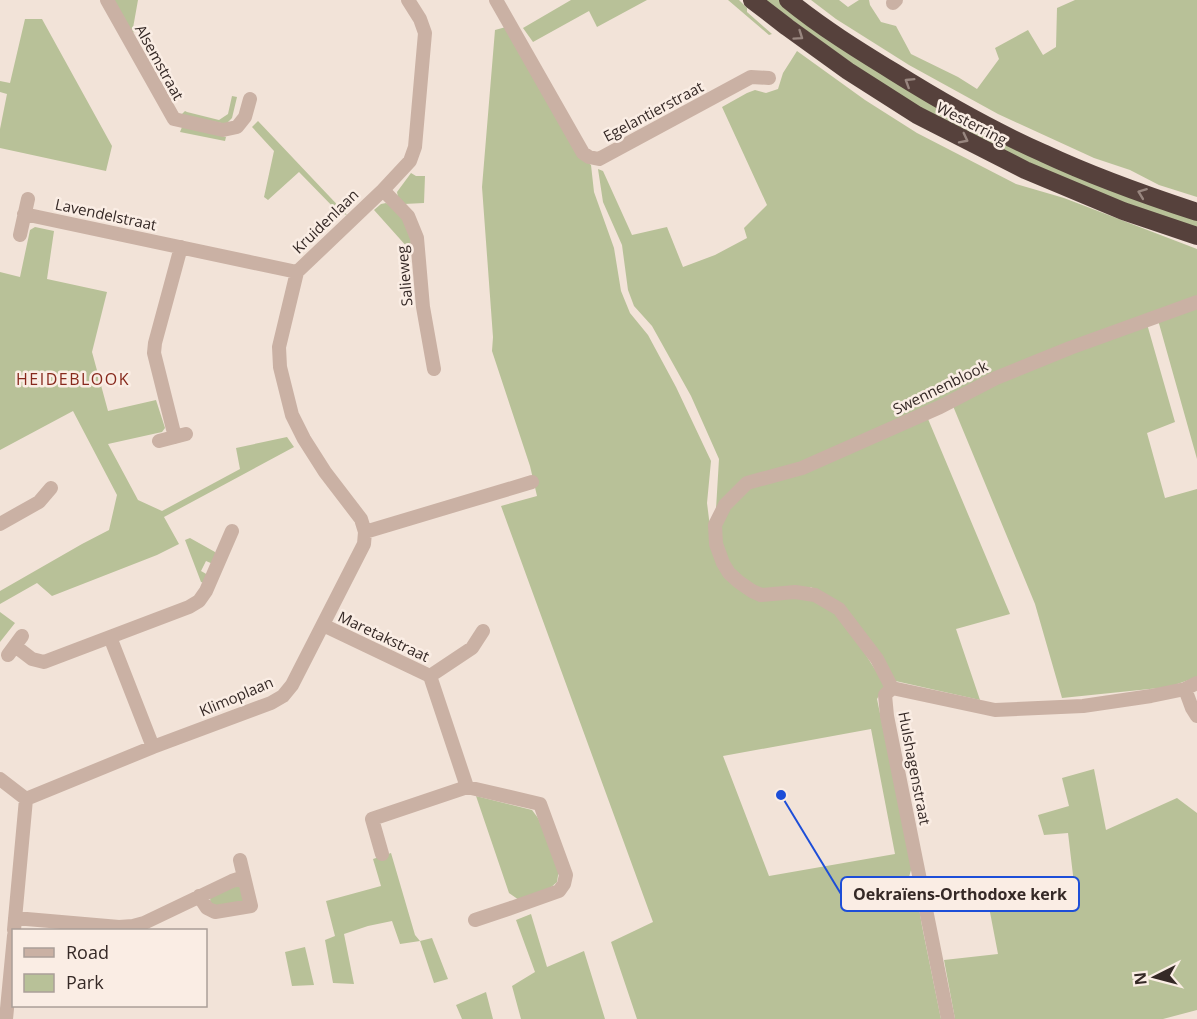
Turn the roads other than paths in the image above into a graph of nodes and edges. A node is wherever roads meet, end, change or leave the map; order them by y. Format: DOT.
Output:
graph roads {
  1 [pos="107,0"];
  2 [pos="408,0"];
  3 [pos="496,0"];
  4 [pos="752,0"];
  5 [pos="788,0"];
  6 [pos="769,78"];
  7 [pos="250,99"];
  8 [pos="383,190"];
  9 [pos="28,199"];
  10 [pos="1197,212"];
  11 [pos="24,214"];
  12 [pos="20,235"];
  13 [pos="1197,236"];
  14 [pos="181,247"];
  15 [pos="297,272"];
  16 [pos="1197,302"];
  17 [pos="434,369"];
  18 [pos="159,441"];
  19 [pos="532,482"];
  20 [pos="51,488"];
  21 [pos="0,524"];
  22 [pos="232,531"];
  23 [pos="365,532"];
  24 [pos="211,544"];
  25 [pos="224,551"];
  26 [pos="323,625"];
  27 [pos="483,631"];
  28 [pos="110,637"];
  29 [pos="15,646"];
  30 [pos="430,676"];
  31 [pos="1191,686"];
  32 [pos="892,688"];
  33 [pos="1197,716"];
  34 [pos="153,747"];
  35 [pos="0,779"];
  36 [pos="467,788"];
  37 [pos="26,799"];
  38 [pos="382,854"];
  39 [pos="240,860"];
  40 [pos="244,877"];
  41 [pos="200,896"];
  42 [pos="475,920"];
  43 [pos="14,924"];
  44 [pos="12,957"];
  45 [pos="6,1019"];
  46 [pos="948,1019"];
  1 -- 7 [label="street, Alsemstraat"];
  2 -- 8 [label="street, Kruidenlaan"];
  3 -- 6 [label="street, Egelantierstraat"];
  4 -- 13 [label="highway, Westerring, one-way"];
  10 -- 5 [label="highway, Westerring, one-way"];
  8 -- 15 [label="street, Kruidenlaan"];
  8 -- 17 [label="street, Salieweg"];
  9 -- 11 [label="street"];
  11 -- 12 [label="street"];
  11 -- 14 [label="street, Lavendelstraat"];
  14 -- 15 [label="street, Lavendelstraat"];
  14 -- 18 [label="street"];
  15 -- 23 [label="street, Kruidenlaan"];
  16 -- 32 [label="street, Swennenblook"];
  19 -- 23 [label="street"];
  20 -- 21 [label="street"];
  22 -- 25 [label="street"];
  23 -- 26 [label="street, Klimoplaan"];
  24 -- 25 [label="street"];
  25 -- 28 [label="street"];
  26 -- 30 [label="street, Maretakstraat"];
  26 -- 34 [label="street, Klimoplaan"];
  27 -- 30 [label="street, Maretakstraat"];
  28 -- 29 [label="street"];
  28 -- 34 [label="street"];
  30 -- 36 [label="street, Maretakstraat"];
  31 -- 32 [label="street, Hulshagenstraat"];
  31 -- 33 [label="street"];
  32 -- 46 [label="street, Hulshagenstraat"];
  34 -- 37 [label="street, Klimoplaan"];
  35 -- 37 [label="street"];
  36 -- 38 [label="street"];
  36 -- 42 [label="street"];
  37 -- 43 [label="street"];
  39 -- 40 [label="street"];
  40 -- 41 [label="street"];
  40 -- 41 [label="street"];
  41 -- 43 [label="street"];
  44 -- 45 [label="street"];
}
